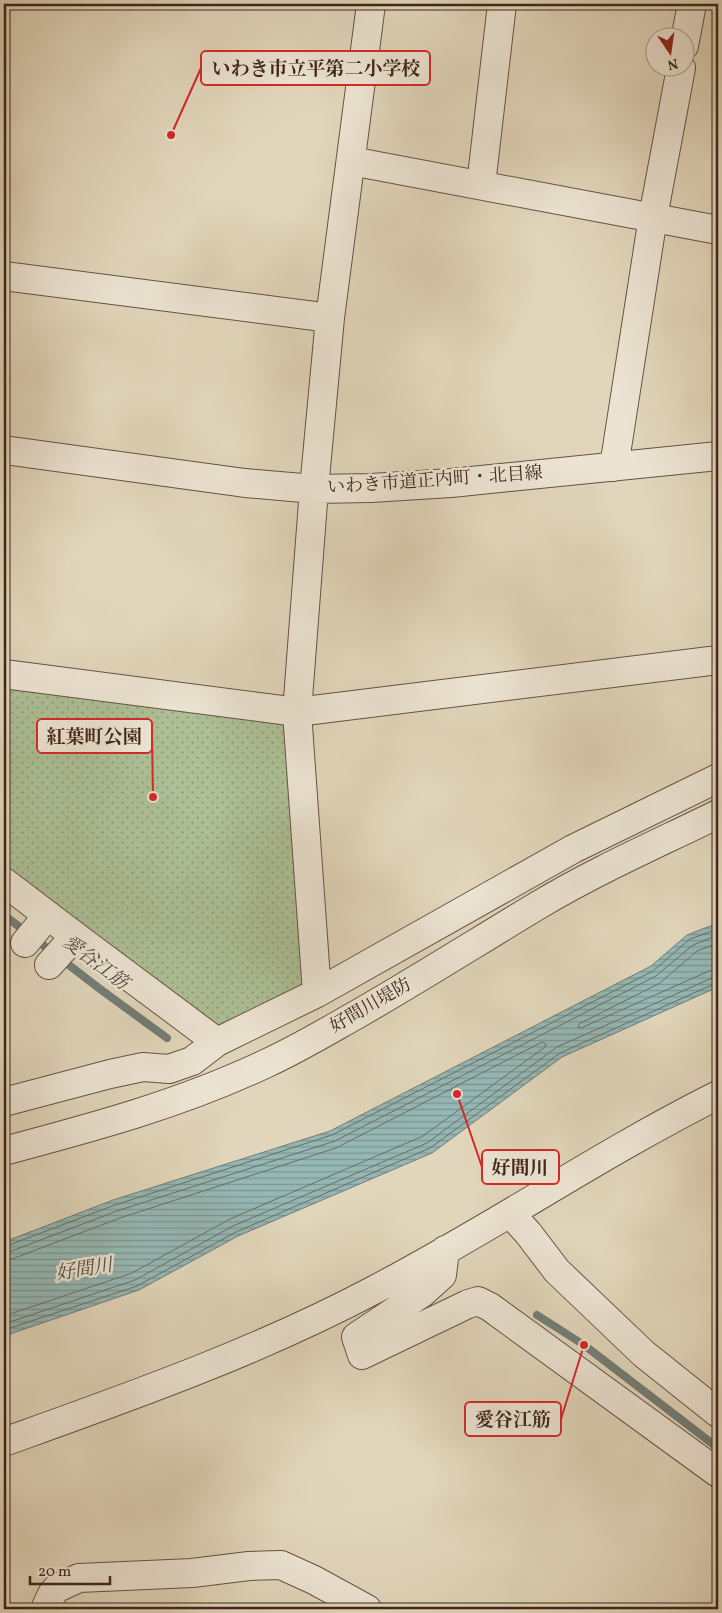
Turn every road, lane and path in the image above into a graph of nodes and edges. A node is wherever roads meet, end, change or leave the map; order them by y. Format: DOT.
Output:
graph roads {
  1 [pos="370,4"];
  2 [pos="502,4"];
  3 [pos="692,4"];
  4 [pos="687,28"];
  5 [pos="678,78"];
  6 [pos="351,161"];
  7 [pos="481,185"];
  8 [pos="654,217"];
  9 [pos="718,230"];
  10 [pos="4,276"];
  11 [pos="330,318"];
  12 [pos="4,450"];
  13 [pos="718,456"];
  14 [pos="614,467"];
  15 [pos="314,490"];
  16 [pos="718,660"];
  17 [pos="4,674"];
  18 [pos="297,712"];
  19 [pos="718,778"];
  20 [pos="718,814"];
  21 [pos="4,882"];
  22 [pos="48,915"];
  23 [pos="74,936"];
  24 [pos="25,943"];
  25 [pos="49,966"];
  26 [pos="316,993"];
  27 [pos="217,1042"];
  28 [pos="718,1095"];
  29 [pos="4,1102"];
  30 [pos="4,1151"];
  31 [pos="510,1212"];
  32 [pos="446,1250"];
  33 [pos="718,1413"];
  34 [pos="4,1442"];
  35 [pos="718,1473"];
  36 [pos="45,1609"];
  37 [pos="367,1609"];
  1 -- 6 [label="street"];
  2 -- 7 [label="street"];
  3 -- 4 [label="street"];
  5 -- 8 [label="street"];
  6 -- 7 [label="street"];
  6 -- 11 [label="street"];
  7 -- 8 [label="street"];
  8 -- 9 [label="street"];
  8 -- 14 [label="street"];
  10 -- 11 [label="street"];
  11 -- 15 [label="street"];
  12 -- 15 [label="street, いわき市道正内町・北目線"];
  13 -- 14 [label="street, いわき市道正内町・北目線"];
  14 -- 15 [label="street, いわき市道正内町・北目線"];
  15 -- 18 [label="street"];
  16 -- 18 [label="street"];
  17 -- 18 [label="street"];
  18 -- 26 [label="street"];
  19 -- 26 [label="street"];
  20 -- 30 [label="street, 好間川堤防"];
  21 -- 22 [label="street"];
  22 -- 23 [label="street"];
  22 -- 24 [label="street"];
  23 -- 25 [label="street"];
  23 -- 27 [label="street"];
  26 -- 27 [label="street"];
  27 -- 29 [label="street"];
  28 -- 31 [label="street"];
  31 -- 32 [label="street"];
  31 -- 33 [label="street"];
  32 -- 34 [label="street"];
  32 -- 35 [label="street"];
  36 -- 37 [label="street"];
}
